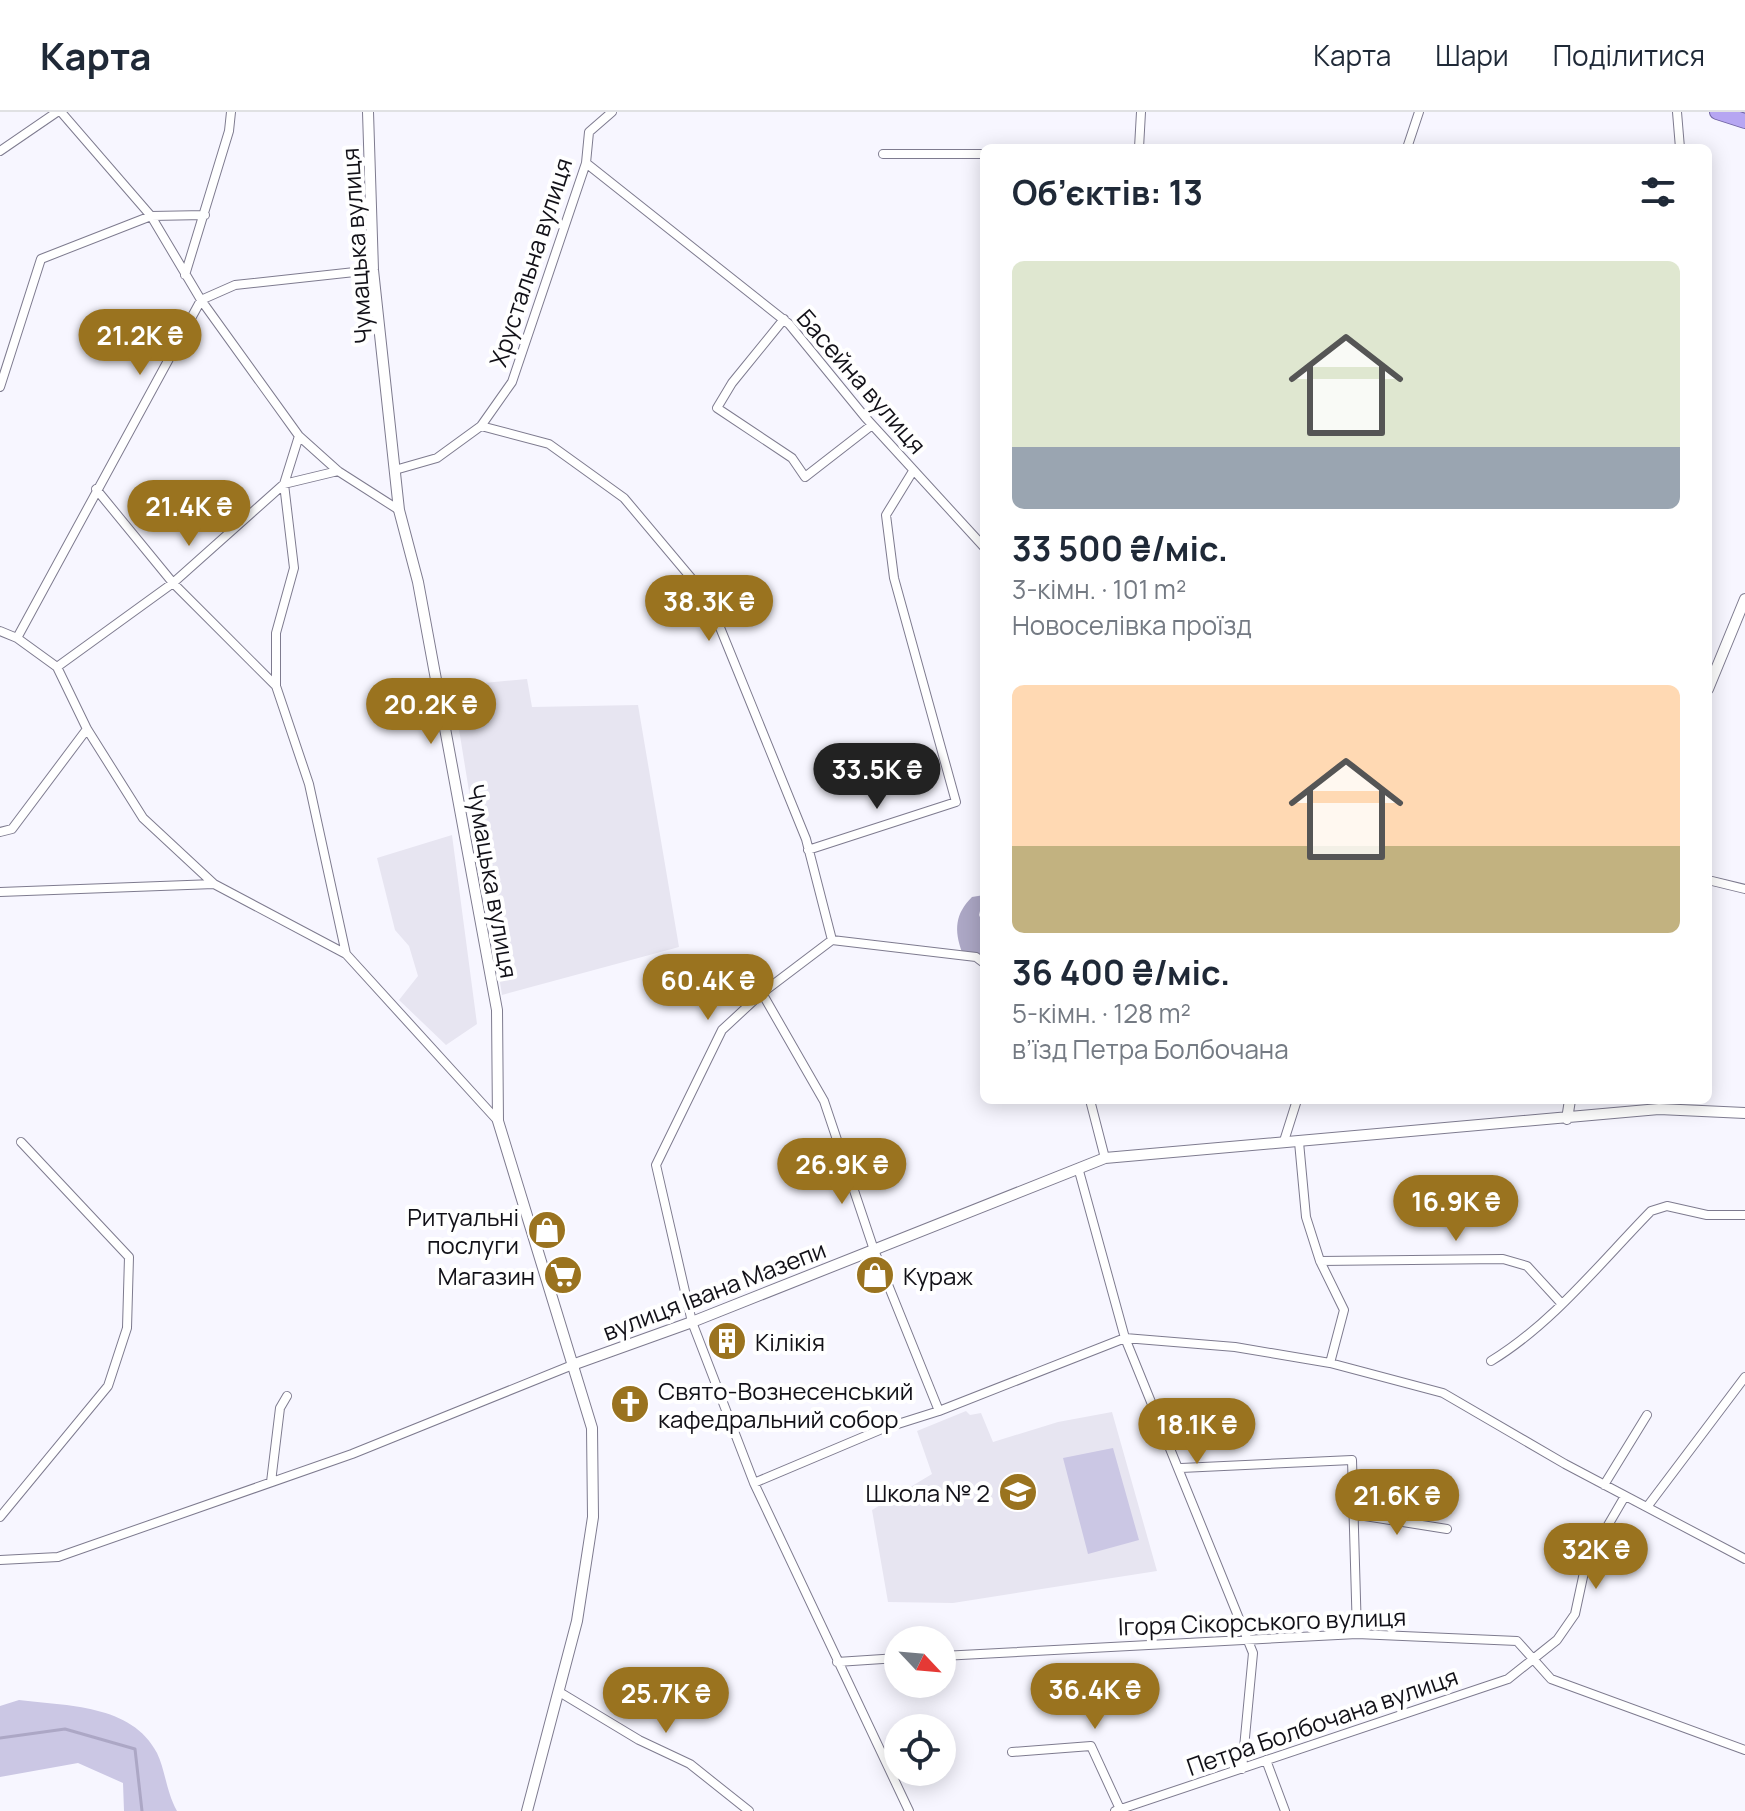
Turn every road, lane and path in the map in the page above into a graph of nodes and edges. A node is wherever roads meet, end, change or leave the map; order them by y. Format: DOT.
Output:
graph roads {
  1 [pos="59,112"];
  2 [pos="231,112"];
  3 [pos="368,112"];
  4 [pos="612,112"];
  5 [pos="1141,112"];
  6 [pos="1419,112"];
  7 [pos="1677,112"];
  8 [pos="1717,112"];
  9 [pos="1745,121"];
  10 [pos="1139,144"];
  11 [pos="1408,144"];
  12 [pos="1680,144"];
  13 [pos="0,151"];
  14 [pos="883,154"];
  15 [pos="980,154"];
  16 [pos="586,163"];
  17 [pos="205,215"];
  18 [pos="151,216"];
  19 [pos="373,270"];
  20 [pos="185,275"];
  21 [pos="201,300"];
  22 [pos="784,319"];
  23 [pos="0,387"];
  24 [pos="872,425"];
  25 [pos="481,426"];
  26 [pos="299,436"];
  27 [pos="395,470"];
  28 [pos="338,471"];
  29 [pos="913,471"];
  30 [pos="284,484"];
  31 [pos="96,489"];
  32 [pos="399,510"];
  33 [pos="980,543"];
  34 [pos="173,583"];
  35 [pos="1745,599"];
  36 [pos="0,631"];
  37 [pos="17,638"];
  38 [pos="57,667"];
  39 [pos="1712,679"];
  40 [pos="276,686"];
  41 [pos="87,729"];
  42 [pos="0,832"];
  43 [pos="808,850"];
  44 [pos="1712,881"];
  45 [pos="214,884"];
  46 [pos="1745,889"];
  47 [pos="0,892"];
  48 [pos="832,940"];
  49 [pos="346,954"];
  50 [pos="980,960"];
  51 [pos="762,993"];
  52 [pos="1091,1104"];
  53 [pos="1296,1104"];
  54 [pos="1569,1104"];
  55 [pos="1743,1114"];
  56 [pos="1567,1119"];
  57 [pos="498,1121"];
  58 [pos="1284,1141"];
  59 [pos="21,1142"];
  60 [pos="1299,1142"];
  61 [pos="1105,1158"];
  62 [pos="1079,1171"];
  63 [pos="1745,1215"];
  64 [pos="874,1250"];
  65 [pos="1320,1261"];
  66 [pos="1561,1303"];
  67 [pos="692,1322"];
  68 [pos="1125,1338"];
  69 [pos="1491,1361"];
  70 [pos="1330,1363"];
  71 [pos="575,1364"];
  72 [pos="1745,1377"];
  73 [pos="287,1396"];
  74 [pos="939,1411"];
  75 [pos="1647,1415"];
  76 [pos="1181,1468"];
  77 [pos="271,1482"];
  78 [pos="754,1483"];
  79 [pos="1604,1485"];
  80 [pos="1625,1496"];
  81 [pos="1647,1507"];
  82 [pos="1352,1514"];
  83 [pos="0,1517"];
  84 [pos="1447,1529"];
  85 [pos="1745,1559"];
  86 [pos="0,1560"];
  87 [pos="1357,1634"];
  88 [pos="1246,1637"];
  89 [pos="956,1655"];
  90 [pos="1535,1657"];
  91 [pos="884,1659"];
  92 [pos="837,1662"];
  93 [pos="561,1693"];
  94 [pos="1745,1750"];
  95 [pos="1012,1752"];
  96 [pos="1266,1760"];
  97 [pos="1242,1769"];
  98 [pos="1118,1810"];
  99 [pos="527,1811"];
  100 [pos="749,1811"];
  101 [pos="909,1811"];
  102 [pos="1285,1811"];
  1 -- 13 [label="street"];
  1 -- 18 [label="street"];
  2 -- 17 [label="street"];
  3 -- 19 [label="street, Чумацька вулиця"];
  4 -- 16 [label="street, Хрустальна вулиця"];
  5 -- 10 [label="street"];
  6 -- 11 [label="street"];
  7 -- 12 [label="street"];
  8 -- 9 [label="highway"];
  14 -- 15 [label="street"];
  16 -- 22 [label="street, Басейна вулиця"];
  16 -- 25 [label="street, Хрустальна вулиця"];
  17 -- 18 [label="street"];
  17 -- 20 [label="street"];
  18 -- 20 [label="street"];
  18 -- 23 [label="street"];
  19 -- 21 [label="street"];
  19 -- 27 [label="street, Чумацька вулиця"];
  20 -- 21 [label="street"];
  21 -- 26 [label="street"];
  21 -- 31 [label="street"];
  22 -- 24 [label="street, Басейна вулиця"];
  22 -- 24 [label="street"];
  24 -- 29 [label="street, Басейна вулиця"];
  25 -- 27 [label="street, Хрустальна вулиця"];
  25 -- 43 [label="street"];
  26 -- 28 [label="street"];
  26 -- 30 [label="street"];
  27 -- 32 [label="street, Чумацька вулиця"];
  28 -- 30 [label="street"];
  28 -- 32 [label="street"];
  29 -- 33 [label="street, Басейна вулиця"];
  29 -- 43 [label="street"];
  30 -- 34 [label="street"];
  30 -- 40 [label="street"];
  31 -- 34 [label="street"];
  31 -- 37 [label="street"];
  32 -- 57 [label="street, Чумацька вулиця"];
  34 -- 38 [label="street"];
  34 -- 40 [label="street"];
  35 -- 39 [label="street"];
  36 -- 37 [label="street"];
  37 -- 38 [label="street"];
  38 -- 41 [label="street"];
  40 -- 49 [label="street"];
  41 -- 42 [label="street"];
  41 -- 45 [label="street"];
  43 -- 48 [label="street"];
  44 -- 46 [label="street"];
  45 -- 47 [label="street"];
  45 -- 49 [label="street"];
  48 -- 50 [label="street"];
  48 -- 51 [label="street"];
  49 -- 57 [label="street"];
  51 -- 64 [label="street"];
  51 -- 67 [label="street"];
  52 -- 61 [label="street"];
  53 -- 58 [label="street"];
  54 -- 56 [label="street"];
  55 -- 56 [label="street, вулиця Івана Мазепи"];
  56 -- 60 [label="street, вулиця Івана Мазепи"];
  57 -- 71 [label="street, Чумацька вулиця"];
  58 -- 60 [label="street, вулиця Івана Мазепи"];
  58 -- 61 [label="street, вулиця Івана Мазепи"];
  59 -- 83 [label="street"];
  60 -- 65 [label="street"];
  61 -- 62 [label="street, вулиця Івана Мазепи"];
  62 -- 64 [label="street, вулиця Івана Мазепи"];
  62 -- 68 [label="street"];
  63 -- 66 [label="street"];
  64 -- 67 [label="street, вулиця Івана Мазепи"];
  64 -- 74 [label="street"];
  65 -- 66 [label="street"];
  65 -- 70 [label="street"];
  66 -- 69 [label="street"];
  67 -- 71 [label="street, вулиця Івана Мазепи"];
  67 -- 78 [label="street"];
  68 -- 70 [label="street"];
  68 -- 74 [label="street"];
  68 -- 76 [label="street"];
  70 -- 79 [label="street"];
  71 -- 77 [label="street, вулиця Івана Мазепи"];
  71 -- 93 [label="street, Чумацька вулиця"];
  72 -- 81 [label="street"];
  73 -- 77 [label="street"];
  74 -- 78 [label="street"];
  75 -- 79 [label="street"];
  76 -- 82 [label="street"];
  76 -- 88 [label="street"];
  77 -- 86 [label="street, вулиця Івана Мазепи"];
  78 -- 92 [label="street"];
  79 -- 80 [label="street"];
  80 -- 81 [label="street"];
  80 -- 90 [label="street, Петра Болбочана вулиця"];
  81 -- 85 [label="street"];
  82 -- 84 [label="street"];
  82 -- 87 [label="street"];
  87 -- 88 [label="street, Ігоря Сікорського вулиця"];
  87 -- 90 [label="street, Ігоря Сікорського вулиця"];
  88 -- 89 [label="street, Ігоря Сікорського вулиця"];
  88 -- 97 [label="street"];
  90 -- 94 [label="street, Ігоря Сікорського вулиця"];
  90 -- 96 [label="street, Петра Болбочана вулиця"];
  91 -- 92 [label="street"];
  92 -- 101 [label="street"];
  93 -- 99 [label="street, Чумацька вулиця"];
  93 -- 100 [label="street"];
  95 -- 98 [label="street"];
  96 -- 97 [label="street, Петра Болбочана вулиця"];
  96 -- 102 [label="street"];
  97 -- 98 [label="street, Петра Болбочана вулиця"];
}
